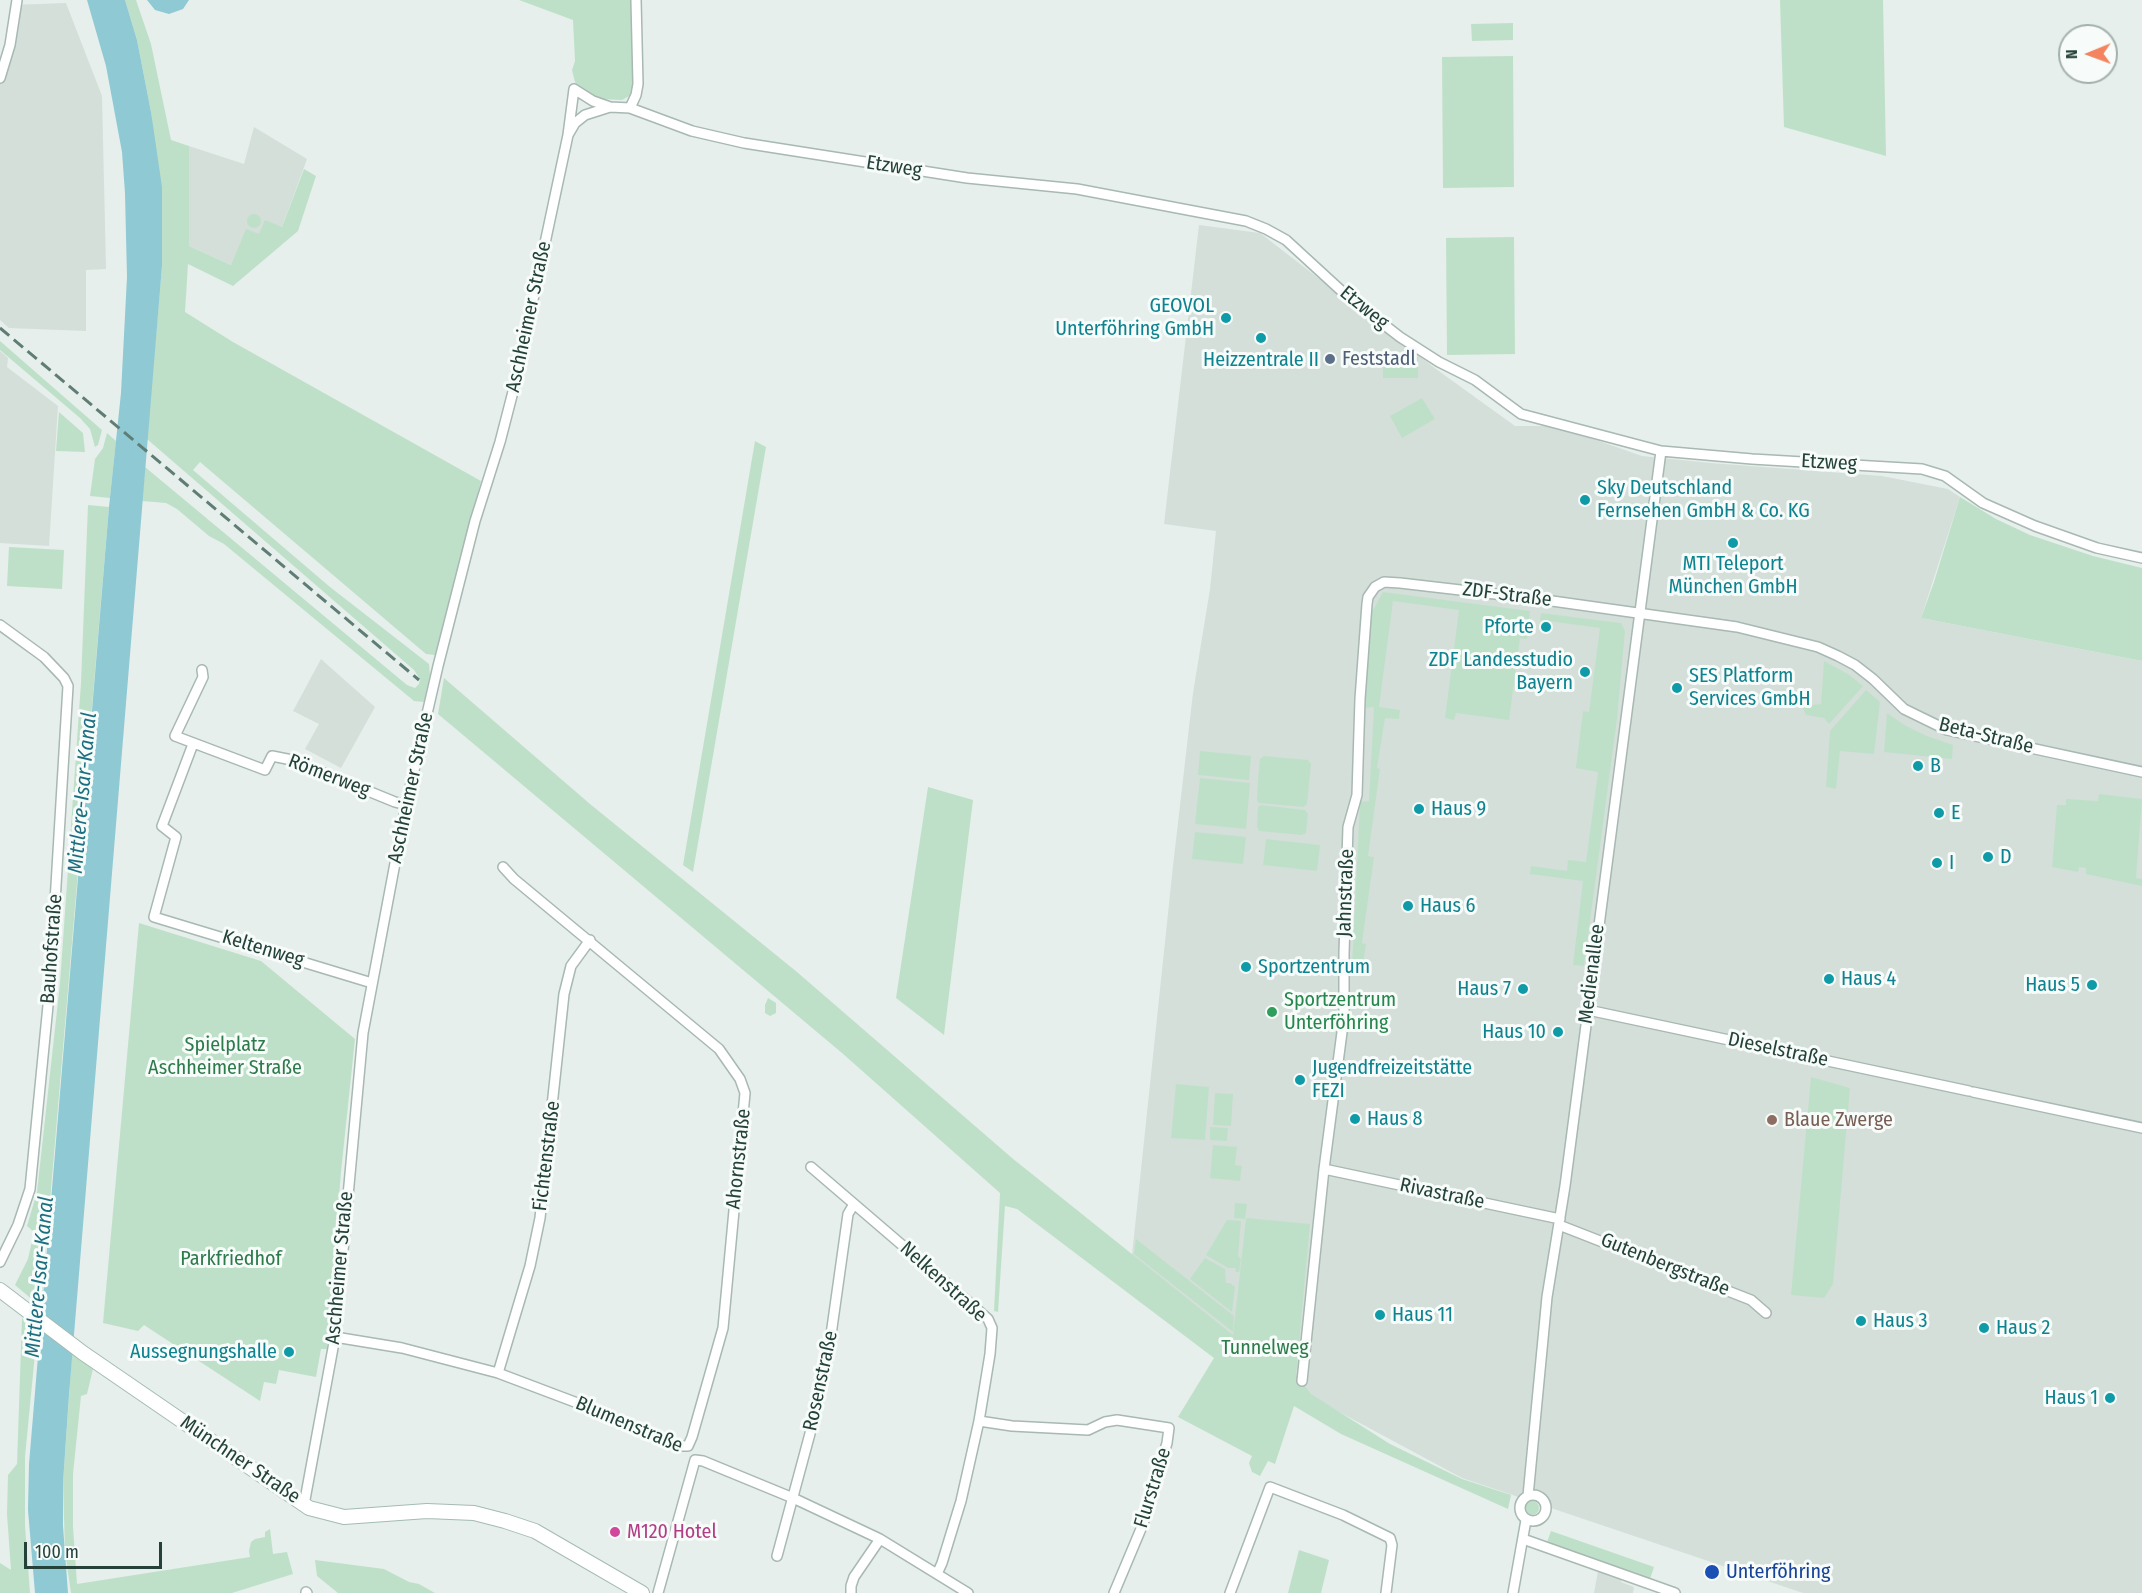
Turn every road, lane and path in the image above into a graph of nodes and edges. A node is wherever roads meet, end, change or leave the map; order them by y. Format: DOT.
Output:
graph roads {
  1 [pos="17,0"];
  2 [pos="636,0"];
  3 [pos="0,78"];
  4 [pos="574,89"];
  5 [pos="610,107"];
  6 [pos="630,108"];
  7 [pos="568,135"];
  8 [pos="1661,451"];
  9 [pos="2142,558"];
  10 [pos="1375,587"];
  11 [pos="1639,613"];
  12 [pos="0,625"];
  13 [pos="202,670"];
  14 [pos="192,744"];
  15 [pos="2142,772"];
  16 [pos="406,805"];
  17 [pos="503,867"];
  18 [pos="590,940"];
  19 [pos="372,983"];
  20 [pos="1588,1010"];
  21 [pos="2142,1128"];
  22 [pos="811,1167"];
  23 [pos="1324,1169"];
  24 [pos="854,1204"];
  25 [pos="1559,1222"];
  26 [pos="0,1262"];
  27 [pos="0,1290"];
  28 [pos="1766,1313"];
  29 [pos="334,1337"];
  30 [pos="498,1372"];
  31 [pos="1302,1381"];
  32 [pos="979,1421"];
  33 [pos="687,1446"];
  34 [pos="695,1460"];
  35 [pos="1528,1496"];
  36 [pos="793,1498"];
  37 [pos="304,1505"];
  38 [pos="1526,1520"];
  39 [pos="880,1539"];
  40 [pos="1523,1539"];
  41 [pos="777,1556"];
  42 [pos="937,1574"];
  43 [pos="642,1593"];
  44 [pos="658,1593"];
  45 [pos="851,1593"];
  46 [pos="968,1593"];
  47 [pos="1114,1593"];
  48 [pos="1230,1593"];
  49 [pos="1386,1593"];
  50 [pos="1513,1593"];
  51 [pos="1675,1593"];
  1 -- 3 [label="street"];
  2 -- 6 [label="street"];
  4 -- 5 [label="street, Etzweg"];
  4 -- 7 [label="street, Aschheimer Straße"];
  5 -- 6 [label="street, Etzweg"];
  5 -- 7 [label="street"];
  6 -- 8 [label="street, Etzweg"];
  7 -- 16 [label="street, Aschheimer Straße"];
  8 -- 9 [label="street, Etzweg"];
  8 -- 11 [label="street, Medienallee"];
  10 -- 11 [label="street, ZDF-Straße"];
  10 -- 23 [label="street, Jahnstraße"];
  11 -- 15 [label="street, Beta-Straße"];
  11 -- 20 [label="street, Medienallee"];
  12 -- 26 [label="street, Bauhofstraße"];
  13 -- 14 [label="street"];
  14 -- 16 [label="street, Römerweg"];
  14 -- 19 [label="street, Keltenweg"];
  16 -- 19 [label="street, Aschheimer Straße"];
  17 -- 18 [label="street, Ahornstraße"];
  18 -- 30 [label="street, Fichtenstraße"];
  18 -- 33 [label="street, Ahornstraße"];
  19 -- 29 [label="street, Aschheimer Straße"];
  20 -- 21 [label="street, Dieselstraße"];
  20 -- 25 [label="street, Medienallee"];
  22 -- 24 [label="street, Nelkenstraße"];
  23 -- 25 [label="street, Rivastraße"];
  23 -- 31 [label="street, Jahnstraße"];
  24 -- 32 [label="street, Nelkenstraße"];
  24 -- 36 [label="street, Rosenstraße"];
  25 -- 28 [label="street, Gutenbergstraße"];
  25 -- 35 [label="street, Medienallee"];
  27 -- 37 [label="main road, Münchner Straße"];
  29 -- 30 [label="street, Blumenstraße"];
  29 -- 37 [label="street, Aschheimer Straße"];
  30 -- 33 [label="street, Blumenstraße"];
  32 -- 42 [label="street, Nelkenstraße"];
  32 -- 47 [label="street, Flurstraße"];
  33 -- 34 [label="street, Blumenstraße"];
  34 -- 36 [label="street, Blumenstraße"];
  34 -- 44 [label="street"];
  35 -- 38 [label="street"];
  35 -- 38 [label="street"];
  36 -- 39 [label="street, Blumenstraße"];
  36 -- 41 [label="street, Rosenstraße"];
  37 -- 43 [label="main road, Münchner Straße"];
  38 -- 40 [label="street"];
  39 -- 42 [label="street, Blumenstraße"];
  39 -- 45 [label="street"];
  40 -- 50 [label="street"];
  40 -- 51 [label="street"];
  42 -- 46 [label="street, Blumenstraße"];
  48 -- 49 [label="street"];
}
